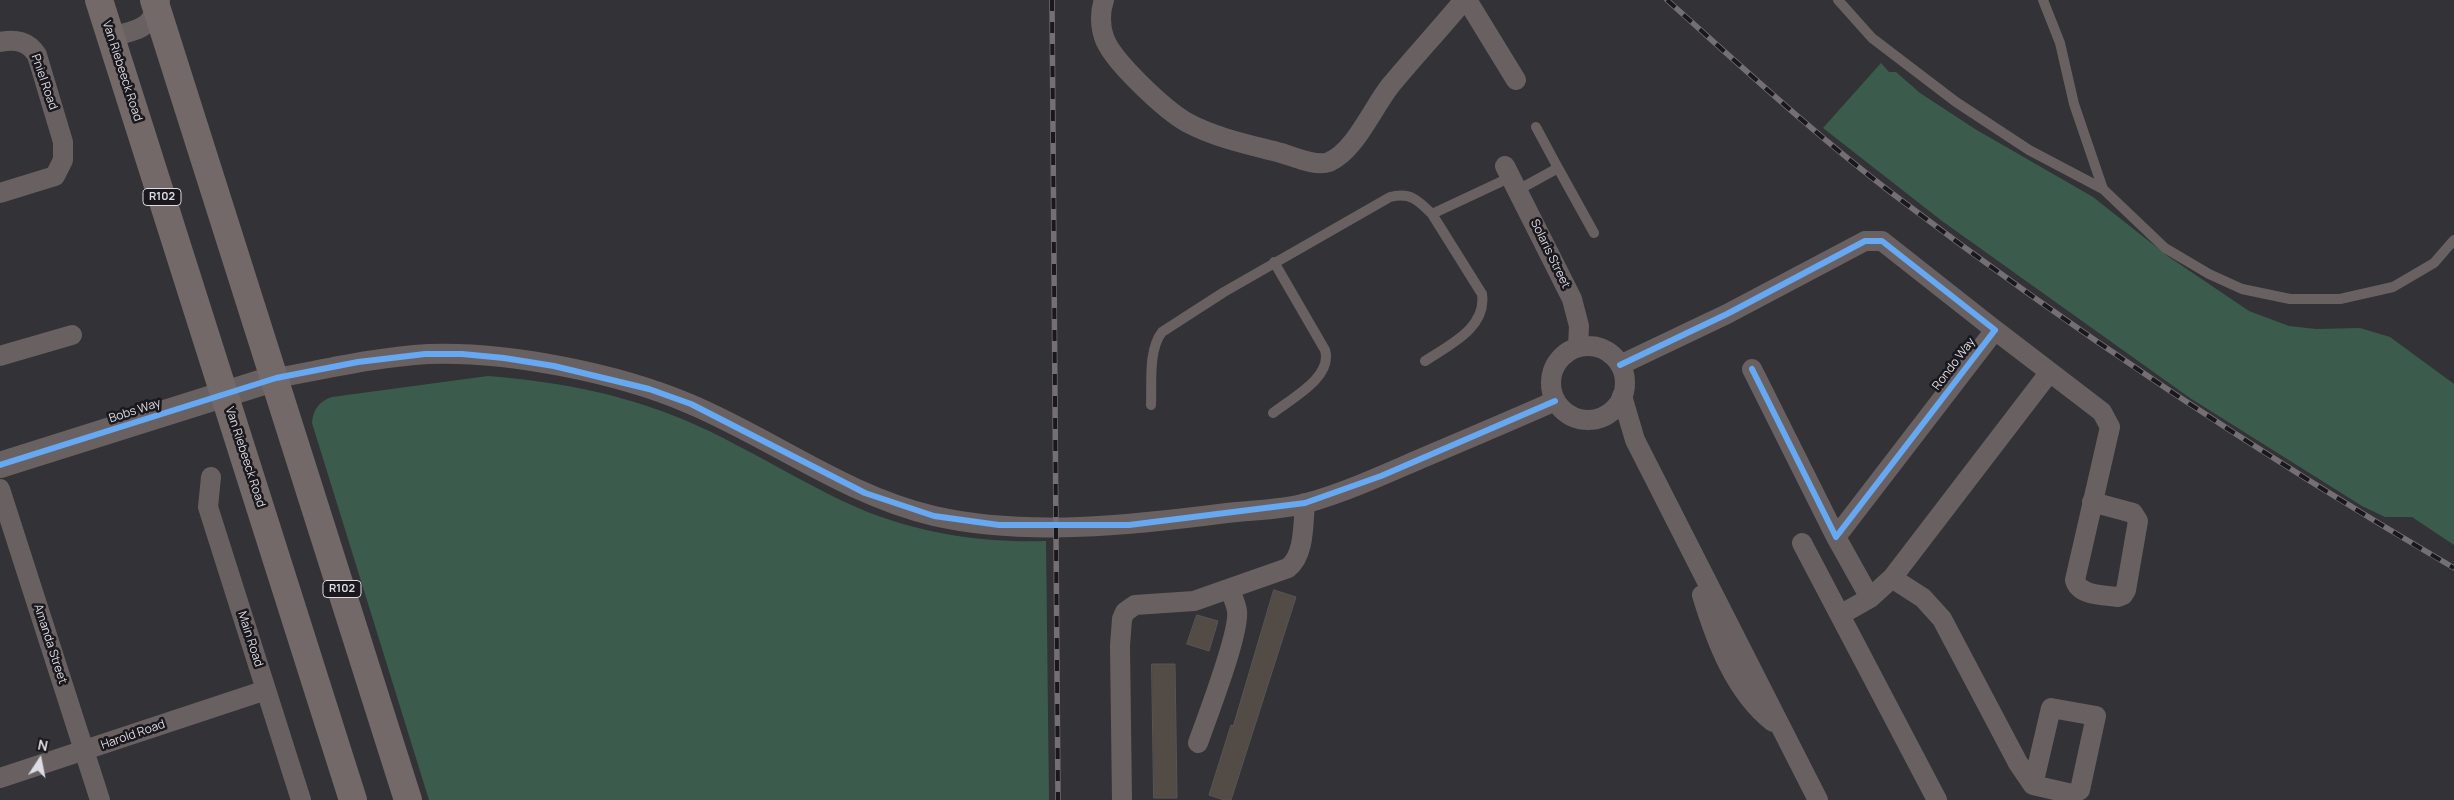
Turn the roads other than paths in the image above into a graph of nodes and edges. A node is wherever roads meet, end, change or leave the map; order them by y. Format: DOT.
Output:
graph roads {
  1 [pos="99,0"];
  2 [pos="1104,0"];
  3 [pos="1465,0"];
  4 [pos="1838,0"];
  5 [pos="2043,0"];
  6 [pos="157,2"];
  7 [pos="110,37"];
  8 [pos="0,42"];
  9 [pos="1516,80"];
  10 [pos="1536,127"];
  11 [pos="1558,168"];
  12 [pos="1512,178"];
  13 [pos="2103,189"];
  14 [pos="0,193"];
  15 [pos="1432,214"];
  16 [pos="1594,233"];
  17 [pos="2454,240"];
  18 [pos="1274,262"];
  19 [pos="1994,330"];
  20 [pos="72,335"];
  21 [pos="1578,347"];
  22 [pos="0,356"];
  23 [pos="1424,362"];
  24 [pos="1620,365"];
  25 [pos="1752,369"];
  26 [pos="2049,373"];
  27 [pos="276,378"];
  28 [pos="225,394"];
  29 [pos="1622,396"];
  30 [pos="1555,401"];
  31 [pos="1151,405"];
  32 [pos="1273,413"];
  33 [pos="1601,417"];
  34 [pos="1635,440"];
  35 [pos="0,465"];
  36 [pos="211,477"];
  37 [pos="0,489"];
  38 [pos="2092,502"];
  39 [pos="1305,503"];
  40 [pos="1836,536"];
  41 [pos="1802,543"];
  42 [pos="1892,578"];
  43 [pos="1230,589"];
  44 [pos="1870,598"];
  45 [pos="1840,615"];
  46 [pos="266,690"];
  47 [pos="1198,744"];
  48 [pos="85,751"];
  49 [pos="0,778"];
  50 [pos="2034,785"];
  51 [pos="100,800"];
  52 [pos="301,800"];
  53 [pos="353,800"];
  54 [pos="408,800"];
  55 [pos="1122,800"];
  56 [pos="1818,800"];
  57 [pos="1937,800"];
  1 -- 7 [label="main road, Van Riebeeck Road / R102"];
  2 -- 3 [label="street"];
  3 -- 9 [label="street"];
  4 -- 13 [label="lane"];
  5 -- 13 [label="lane"];
  6 -- 7 [label="street"];
  6 -- 27 [label="main road, R102"];
  7 -- 28 [label="main road, Van Riebeeck Road / R102"];
  8 -- 14 [label="street, Pniel Road"];
  10 -- 11 [label="lane"];
  11 -- 12 [label="lane"];
  11 -- 16 [label="lane"];
  12 -- 15 [label="lane"];
  12 -- 21 [label="street, Solaris Street"];
  13 -- 17 [label="lane"];
  15 -- 18 [label="lane"];
  15 -- 23 [label="lane"];
  18 -- 31 [label="lane"];
  18 -- 32 [label="lane"];
  19 -- 24 [label="street"];
  19 -- 26 [label="street"];
  19 -- 40 [label="street, Rondo Way"];
  20 -- 22 [label="street"];
  21 -- 24 [label="street"];
  21 -- 30 [label="street"];
  24 -- 29 [label="street"];
  25 -- 40 [label="street"];
  26 -- 38 [label="street"];
  26 -- 42 [label="street"];
  27 -- 28 [label="street, Bobs Way"];
  27 -- 39 [label="street"];
  27 -- 54 [label="main road, R102"];
  28 -- 35 [label="street, Bobs Way"];
  28 -- 53 [label="main road, Van Riebeeck Road / R102"];
  29 -- 33 [label="street"];
  29 -- 34 [label="street"];
  30 -- 33 [label="street"];
  30 -- 39 [label="street"];
  33 -- 34 [label="street"];
  34 -- 56 [label="street"];
  36 -- 46 [label="street, Main Road"];
  37 -- 48 [label="street, Amanda Street"];
  38 -- 38 [label="street"];
  39 -- 43 [label="street"];
  40 -- 44 [label="street"];
  41 -- 45 [label="street"];
  42 -- 44 [label="street"];
  42 -- 50 [label="street"];
  43 -- 47 [label="street"];
  43 -- 55 [label="street"];
  44 -- 45 [label="street"];
  45 -- 57 [label="street"];
  46 -- 48 [label="street, Harold Road"];
  46 -- 52 [label="street, Main Road"];
  48 -- 49 [label="street, Harold Road"];
  48 -- 51 [label="street, Amanda Street"];
}
